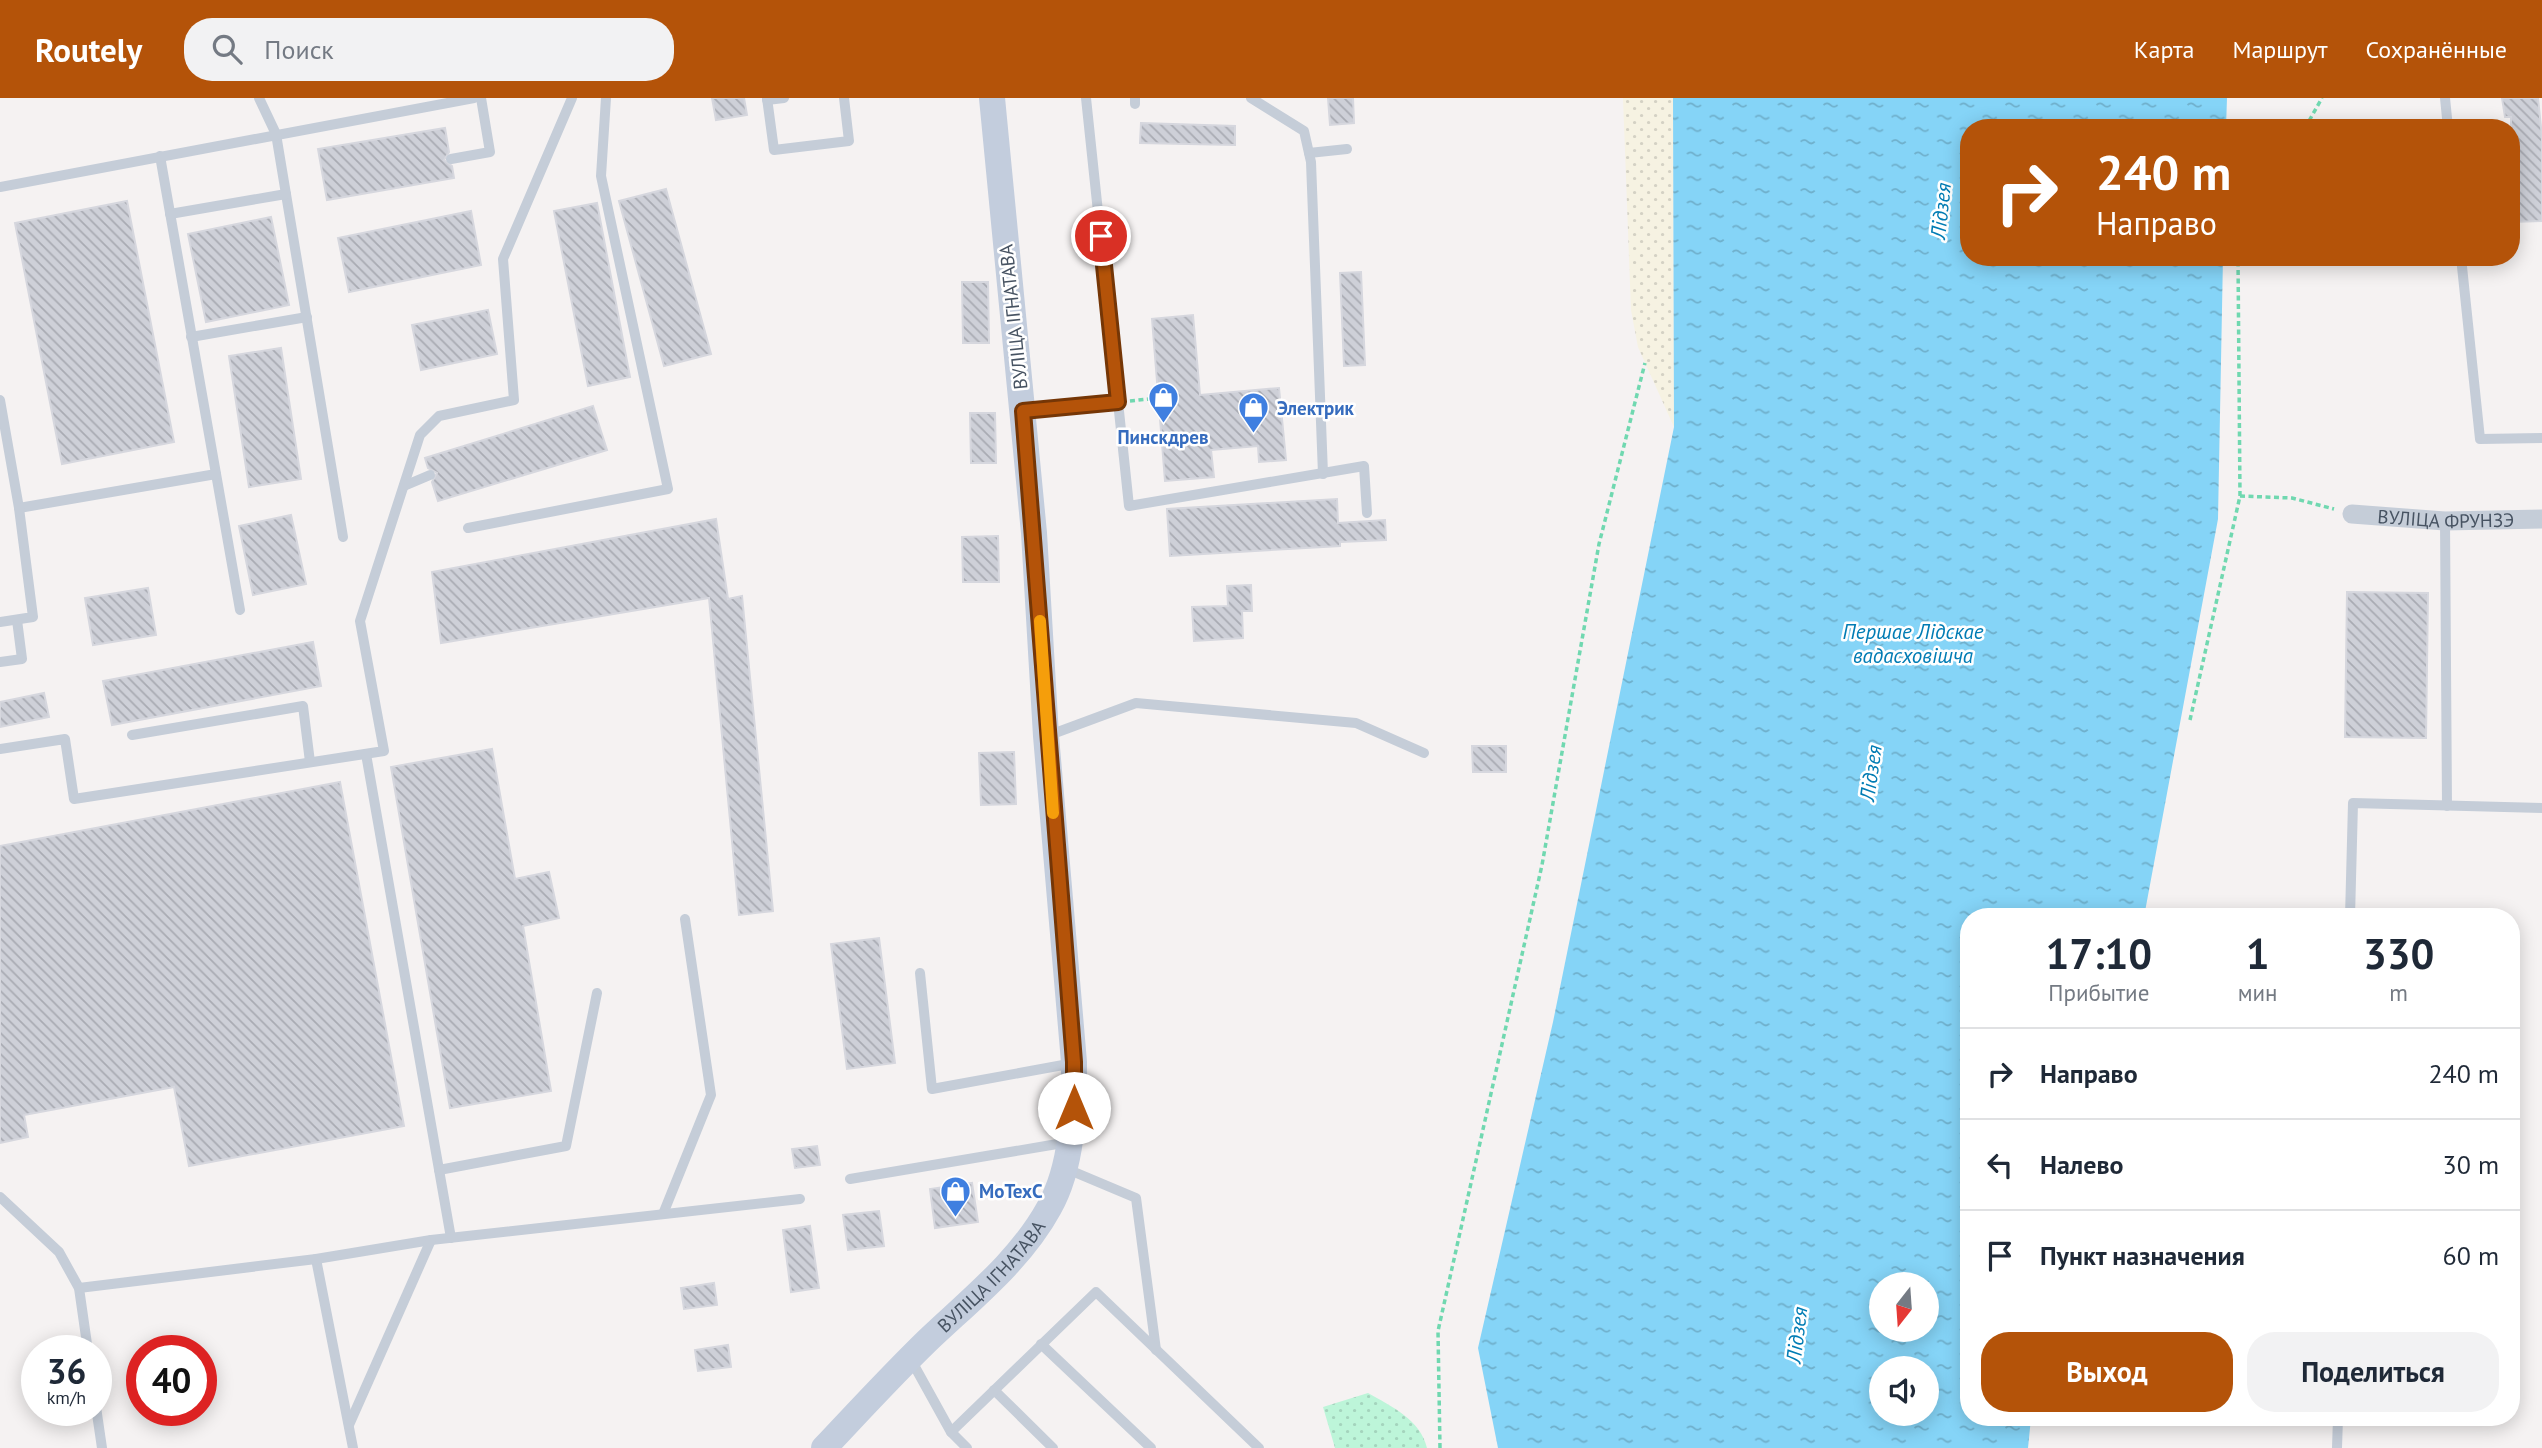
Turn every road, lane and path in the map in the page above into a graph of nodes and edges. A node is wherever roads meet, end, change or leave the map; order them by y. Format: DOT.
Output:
graph roads {
  1 [pos="259,98"];
  2 [pos="474,98"];
  3 [pos="481,98"];
  4 [pos="572,98"];
  5 [pos="606,98"];
  6 [pos="784,98"];
  7 [pos="844,98"];
  8 [pos="992,98"];
  9 [pos="1086,98"];
  10 [pos="1251,98"];
  11 [pos="2322,98"];
  12 [pos="2445,98"];
  13 [pos="767,99"];
  14 [pos="2310,119"];
  15 [pos="2447,119"];
  16 [pos="276,134"];
  17 [pos="1347,149"];
  18 [pos="1309,153"];
  19 [pos="159,156"];
  20 [pos="451,159"];
  21 [pos="0,187"];
  22 [pos="286,194"];
  23 [pos="170,214"];
  24 [pos="2238,266"];
  25 [pos="2462,266"];
  26 [pos="307,317"];
  27 [pos="191,337"];
  28 [pos="1645,363"];
  29 [pos="1158,398"];
  30 [pos="0,400"];
  31 [pos="1118,402"];
  32 [pos="1023,411"];
  33 [pos="2542,438"];
  34 [pos="216,474"];
  35 [pos="430,474"];
  36 [pos="1323,474"];
  37 [pos="404,486"];
  38 [pos="2240,496"];
  39 [pos="19,508"];
  40 [pos="1367,513"];
  41 [pos="2352,514"];
  42 [pos="2542,519"];
  43 [pos="2445,521"];
  44 [pos="468,528"];
  45 [pos="343,537"];
  46 [pos="240,610"];
  47 [pos="17,620"];
  48 [pos="0,622"];
  49 [pos="0,663"];
  50 [pos="2190,720"];
  51 [pos="132,735"];
  52 [pos="1046,736"];
  53 [pos="0,749"];
  54 [pos="1424,753"];
  55 [pos="366,754"];
  56 [pos="310,762"];
  57 [pos="2446,806"];
  58 [pos="2542,808"];
  59 [pos="2350,908"];
  60 [pos="685,919"];
  61 [pos="920,973"];
  62 [pos="597,993"];
  63 [pos="1074,1062"];
  64 [pos="1069,1142"];
  65 [pos="1063,1168"];
  66 [pos="439,1170"];
  67 [pos="850,1179"];
  68 [pos="0,1197"];
  69 [pos="800,1199"];
  70 [pos="663,1214"];
  71 [pos="451,1238"];
  72 [pos="431,1240"];
  73 [pos="316,1259"];
  74 [pos="79,1288"];
  75 [pos="86,1335"];
  76 [pos="1041,1344"];
  77 [pos="1156,1350"];
  78 [pos="910,1358"];
  79 [pos="995,1390"];
  80 [pos="349,1425"];
  81 [pos="99,1426"];
  82 [pos="2338,1426"];
  83 [pos="951,1432"];
  84 [pos="102,1448"];
  85 [pos="353,1448"];
  86 [pos="824,1448"];
  87 [pos="967,1448"];
  88 [pos="1053,1448"];
  89 [pos="1151,1448"];
  90 [pos="1259,1448"];
  91 [pos="1440,1448"];
  92 [pos="2337,1448"];
  1 -- 16 [label="lane"];
  2 -- 16 [label="lane"];
  3 -- 20 [label="lane"];
  4 -- 37 [label="lane"];
  5 -- 44 [label="lane"];
  6 -- 13 [label="lane"];
  7 -- 13 [label="lane"];
  8 -- 32 [label="street, ВУЛІЦА ІГНАТАВА"];
  9 -- 31 [label="lane"];
  10 -- 18 [label="lane"];
  11 -- 14 [label="path"];
  12 -- 15 [label="lane"];
  16 -- 19 [label="lane"];
  16 -- 22 [label="lane"];
  17 -- 18 [label="lane"];
  18 -- 36 [label="lane"];
  19 -- 21 [label="lane"];
  19 -- 23 [label="lane"];
  22 -- 23 [label="lane"];
  22 -- 26 [label="lane"];
  23 -- 27 [label="lane"];
  24 -- 38 [label="path"];
  25 -- 33 [label="lane"];
  26 -- 27 [label="lane"];
  26 -- 45 [label="lane"];
  27 -- 34 [label="lane"];
  28 -- 91 [label="path"];
  29 -- 31 [label="path"];
  30 -- 39 [label="lane"];
  31 -- 32 [label="lane"];
  31 -- 36 [label="lane"];
  32 -- 52 [label="street, ВУЛІЦА ІГНАТАВА"];
  34 -- 39 [label="lane"];
  34 -- 46 [label="lane"];
  35 -- 37 [label="lane"];
  36 -- 40 [label="lane"];
  37 -- 55 [label="lane"];
  38 -- 41 [label="path"];
  38 -- 50 [label="path"];
  39 -- 47 [label="lane"];
  41 -- 43 [label="street, ВУЛІЦА ФРУНЗЭ"];
  42 -- 43 [label="street, ВУЛІЦА ФРУНЗЭ"];
  43 -- 57 [label="lane"];
  47 -- 48 [label="lane"];
  47 -- 49 [label="lane"];
  51 -- 56 [label="lane"];
  52 -- 54 [label="lane"];
  52 -- 63 [label="street, ВУЛІЦА ІГНАТАВА"];
  53 -- 56 [label="lane"];
  55 -- 56 [label="lane"];
  55 -- 66 [label="lane"];
  57 -- 58 [label="lane"];
  57 -- 59 [label="lane"];
  60 -- 70 [label="lane"];
  61 -- 63 [label="lane"];
  62 -- 66 [label="lane"];
  63 -- 64 [label="street, ВУЛІЦА ІГНАТАВА"];
  64 -- 65 [label="street, ВУЛІЦА ІГНАТАВА"];
  64 -- 67 [label="lane"];
  65 -- 77 [label="lane"];
  65 -- 78 [label="street, ВУЛІЦА ІГНАТАВА"];
  66 -- 71 [label="lane"];
  68 -- 74 [label="lane"];
  69 -- 70 [label="lane"];
  70 -- 71 [label="lane"];
  71 -- 72 [label="lane"];
  72 -- 73 [label="lane"];
  72 -- 80 [label="lane"];
  73 -- 74 [label="lane"];
  73 -- 80 [label="lane"];
  74 -- 75 [label="lane"];
  76 -- 77 [label="lane"];
  76 -- 79 [label="lane"];
  76 -- 89 [label="lane"];
  77 -- 90 [label="lane"];
  78 -- 83 [label="lane"];
  78 -- 86 [label="street, ВУЛІЦА ІГНАТАВА"];
  79 -- 83 [label="lane"];
  79 -- 88 [label="lane"];
  80 -- 85 [label="lane"];
  81 -- 84 [label="lane"];
  82 -- 92 [label="lane"];
  83 -- 87 [label="lane"];
}
